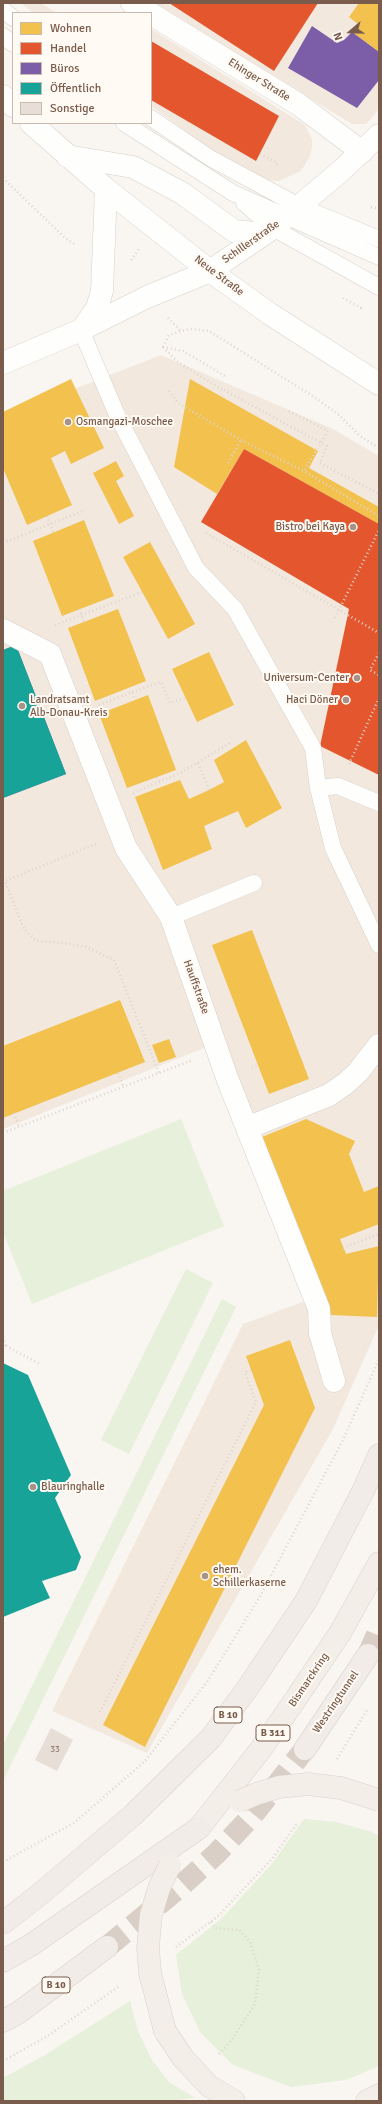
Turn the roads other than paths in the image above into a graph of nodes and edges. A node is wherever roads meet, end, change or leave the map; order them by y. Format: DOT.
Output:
graph roads {
  1 [pos="132,3"];
  2 [pos="3,10"];
  3 [pos="147,12"];
  4 [pos="152,15"];
  5 [pos="12,17"];
  6 [pos="3,36"];
  7 [pos="12,43"];
  8 [pos="3,96"];
  9 [pos="12,105"];
  10 [pos="152,119"];
  11 [pos="33,124"];
  12 [pos="126,124"];
  13 [pos="379,135"];
  14 [pos="362,152"];
  15 [pos="67,156"];
  16 [pos="106,189"];
  17 [pos="286,217"];
  18 [pos="379,229"];
  19 [pos="379,239"];
  20 [pos="379,257"];
  21 [pos="210,271"];
  22 [pos="379,287"];
  23 [pos="82,330"];
  24 [pos="3,362"];
  25 [pos="379,384"];
  26 [pos="3,630"];
  27 [pos="318,788"];
  28 [pos="379,803"];
  29 [pos="254,883"];
  30 [pos="171,918"];
  31 [pos="379,945"];
  32 [pos="379,1045"];
  33 [pos="246,1128"];
  34 [pos="334,1381"];
  35 [pos="379,1455"];
  36 [pos="379,1563"];
  37 [pos="368,1654"];
  38 [pos="305,1749"];
  39 [pos="379,1800"];
  40 [pos="199,1828"];
  41 [pos="3,1922"];
  42 [pos="107,1947"];
  43 [pos="3,1961"];
  44 [pos="3,2021"];
  45 [pos="379,2095"];
  46 [pos="234,2101"];
  47 [pos="367,2101"];
  1 -- 3 [label="street, Ehinger Straße"];
  2 -- 5 [label="lane"];
  4 -- 14 [label="street, Ehinger Straße"];
  6 -- 7 [label="lane"];
  8 -- 9 [label="street"];
  10 -- 17 [label="lane"];
  11 -- 15 [label="street, Neue Straße"];
  12 -- 17 [label="lane"];
  13 -- 14 [label="street, Schillerstraße"];
  14 -- 17 [label="street, Schillerstraße"];
  15 -- 16 [label="street, Neue Straße"];
  15 -- 17 [label="street"];
  16 -- 21 [label="street, Neue Straße"];
  16 -- 23 [label="street"];
  17 -- 18 [label="lane"];
  17 -- 19 [label="lane"];
  17 -- 20 [label="lane"];
  17 -- 21 [label="street, Schillerstraße"];
  17 -- 22 [label="lane"];
  21 -- 23 [label="street, Schillerstraße"];
  21 -- 25 [label="street, Neue Straße"];
  23 -- 24 [label="street, Schillerstraße"];
  23 -- 27 [label="lane"];
  26 -- 30 [label="street, Hauffstraße"];
  27 -- 28 [label="lane"];
  27 -- 31 [label="lane"];
  29 -- 30 [label="lane"];
  30 -- 33 [label="street, Hauffstraße"];
  32 -- 33 [label="street"];
  33 -- 34 [label="street, Hauffstraße"];
  35 -- 41 [label="highway, B 10"];
  36 -- 40 [label="main road, Bismarckring / B 311"];
  37 -- 38 [label="highway, Westringtunnel"];
  39 -- 40 [label="main road, bridge"];
  40 -- 43 [label="highway, B 311"];
  40 -- 46 [label="main road, bridge"];
  42 -- 44 [label="highway, B 10"];
  45 -- 47 [label="main road"];
}
